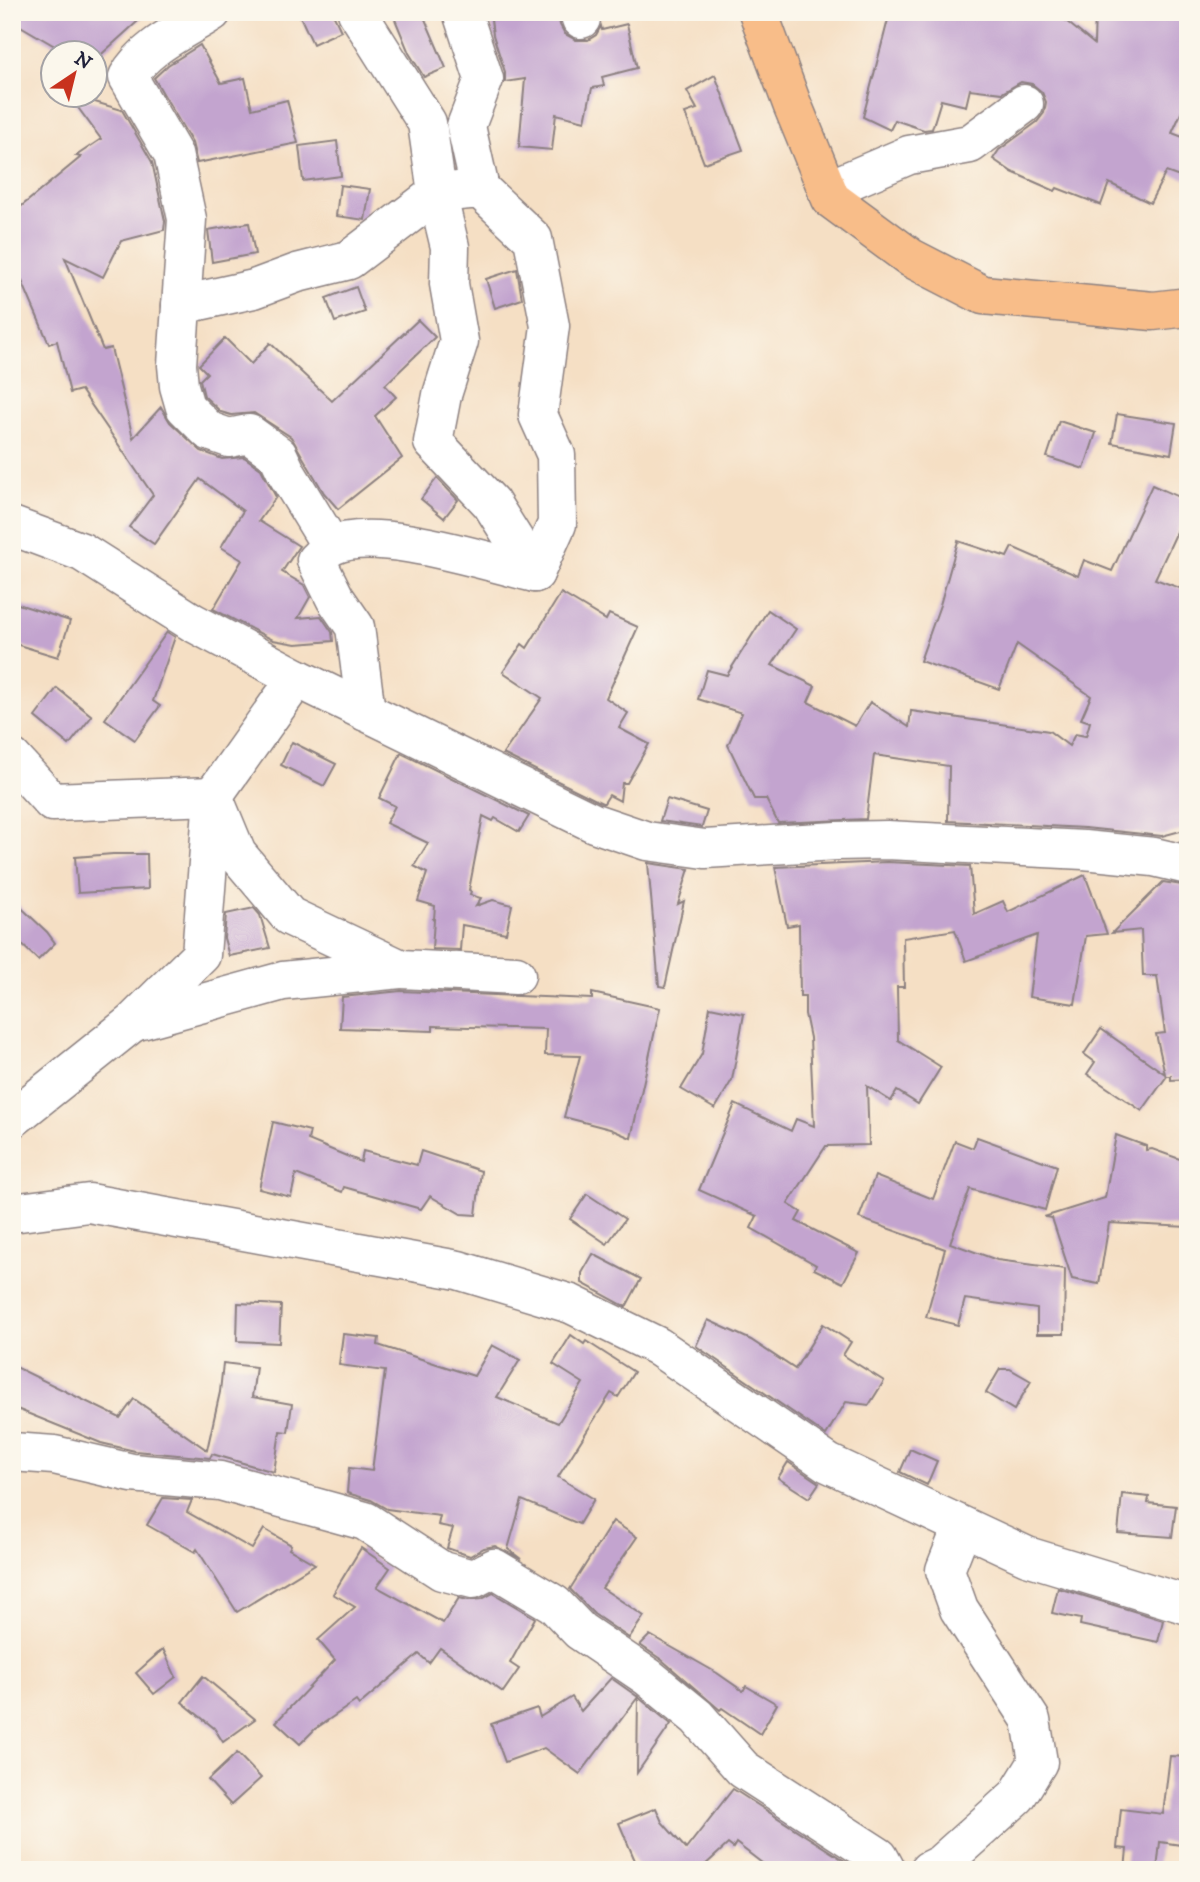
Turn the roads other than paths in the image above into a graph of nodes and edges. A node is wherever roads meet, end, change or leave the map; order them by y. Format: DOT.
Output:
graph roads {
  1 [pos="212,12"];
  2 [pos="357,12"];
  3 [pos="462,12"];
  4 [pos="758,12"];
  5 [pos="1024,104"];
  6 [pos="480,190"];
  7 [pos="827,190"];
  8 [pos="437,193"];
  9 [pos="181,305"];
  10 [pos="1188,307"];
  11 [pos="12,526"];
  12 [pos="331,546"];
  13 [pos="535,573"];
  14 [pos="297,678"];
  15 [pos="366,712"];
  16 [pos="12,758"];
  17 [pos="213,796"];
  18 [pos="1188,865"];
  19 [pos="289,916"];
  20 [pos="401,968"];
  21 [pos="516,975"];
  22 [pos="283,981"];
  23 [pos="132,1023"];
  24 [pos="12,1119"];
  25 [pos="12,1213"];
  26 [pos="12,1451"];
  27 [pos="962,1527"];
  28 [pos="1188,1605"];
  29 [pos="886,1870"];
  30 [pos="929,1870"];
  1 -- 9 [label="street"];
  2 -- 8 [label="street"];
  3 -- 6 [label="street"];
  4 -- 7 [label="highway"];
  5 -- 7 [label="street"];
  6 -- 8 [label="street"];
  6 -- 13 [label="street"];
  7 -- 10 [label="highway"];
  8 -- 9 [label="street"];
  8 -- 13 [label="street"];
  9 -- 12 [label="street"];
  11 -- 14 [label="street"];
  12 -- 13 [label="street"];
  12 -- 15 [label="street"];
  14 -- 15 [label="street"];
  14 -- 17 [label="street"];
  15 -- 18 [label="street"];
  16 -- 17 [label="street"];
  17 -- 19 [label="street"];
  17 -- 23 [label="street"];
  19 -- 20 [label="street"];
  19 -- 22 [label="street"];
  20 -- 21 [label="street"];
  20 -- 22 [label="street"];
  22 -- 23 [label="street"];
  23 -- 24 [label="street"];
  25 -- 27 [label="street"];
  26 -- 29 [label="street"];
  27 -- 28 [label="street"];
  27 -- 30 [label="street"];
}
